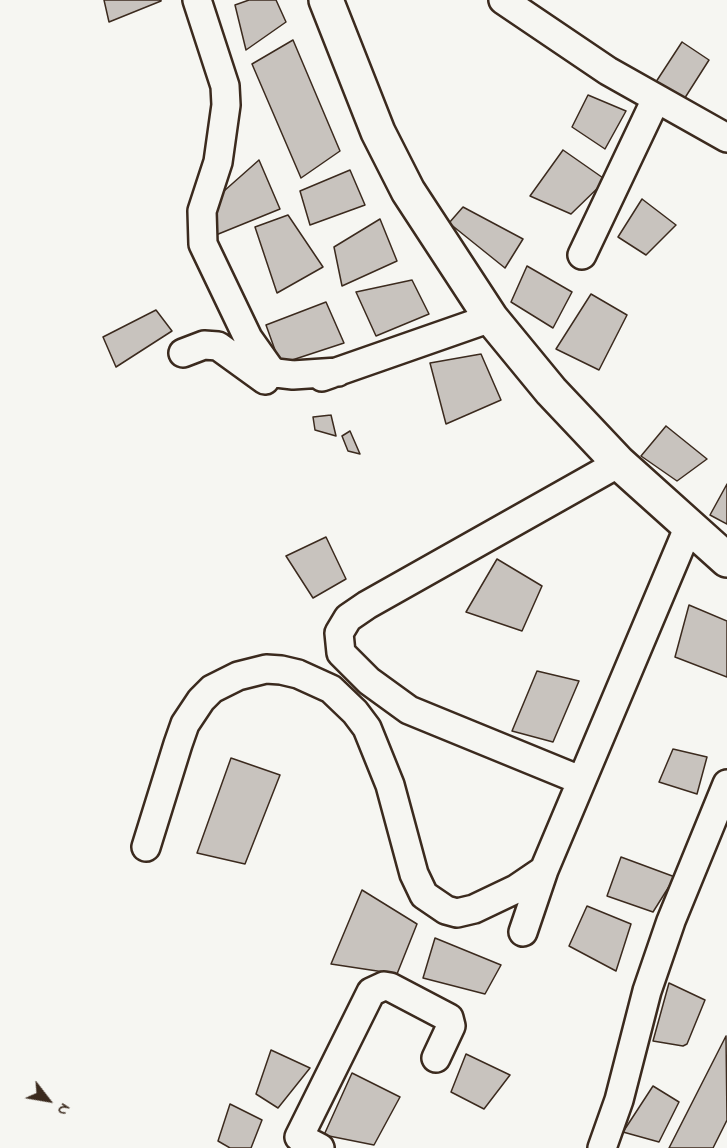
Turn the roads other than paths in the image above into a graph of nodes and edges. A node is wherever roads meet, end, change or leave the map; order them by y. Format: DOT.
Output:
graph roads {
  1 [pos="197,0"];
  2 [pos="326,0"];
  3 [pos="503,0"];
  4 [pos="656,99"];
  5 [pos="727,138"];
  6 [pos="582,255"];
  7 [pos="491,318"];
  8 [pos="183,354"];
  9 [pos="338,372"];
  10 [pos="619,463"];
  11 [pos="689,526"];
  12 [pos="727,560"];
  13 [pos="580,780"];
  14 [pos="727,784"];
  15 [pos="146,847"];
  16 [pos="544,870"];
  17 [pos="523,932"];
  18 [pos="436,1058"];
  19 [pos="303,1144"];
  20 [pos="602,1148"];
  1 -- 9 [label="street"];
  2 -- 7 [label="main road"];
  3 -- 4 [label="street"];
  4 -- 5 [label="street"];
  4 -- 6 [label="street"];
  7 -- 9 [label="street"];
  7 -- 10 [label="main road"];
  8 -- 9 [label="street"];
  10 -- 11 [label="main road"];
  10 -- 13 [label="street"];
  11 -- 12 [label="main road"];
  11 -- 13 [label="street"];
  13 -- 16 [label="street"];
  14 -- 20 [label="street"];
  15 -- 16 [label="street"];
  16 -- 17 [label="street"];
  18 -- 19 [label="street"];
}
